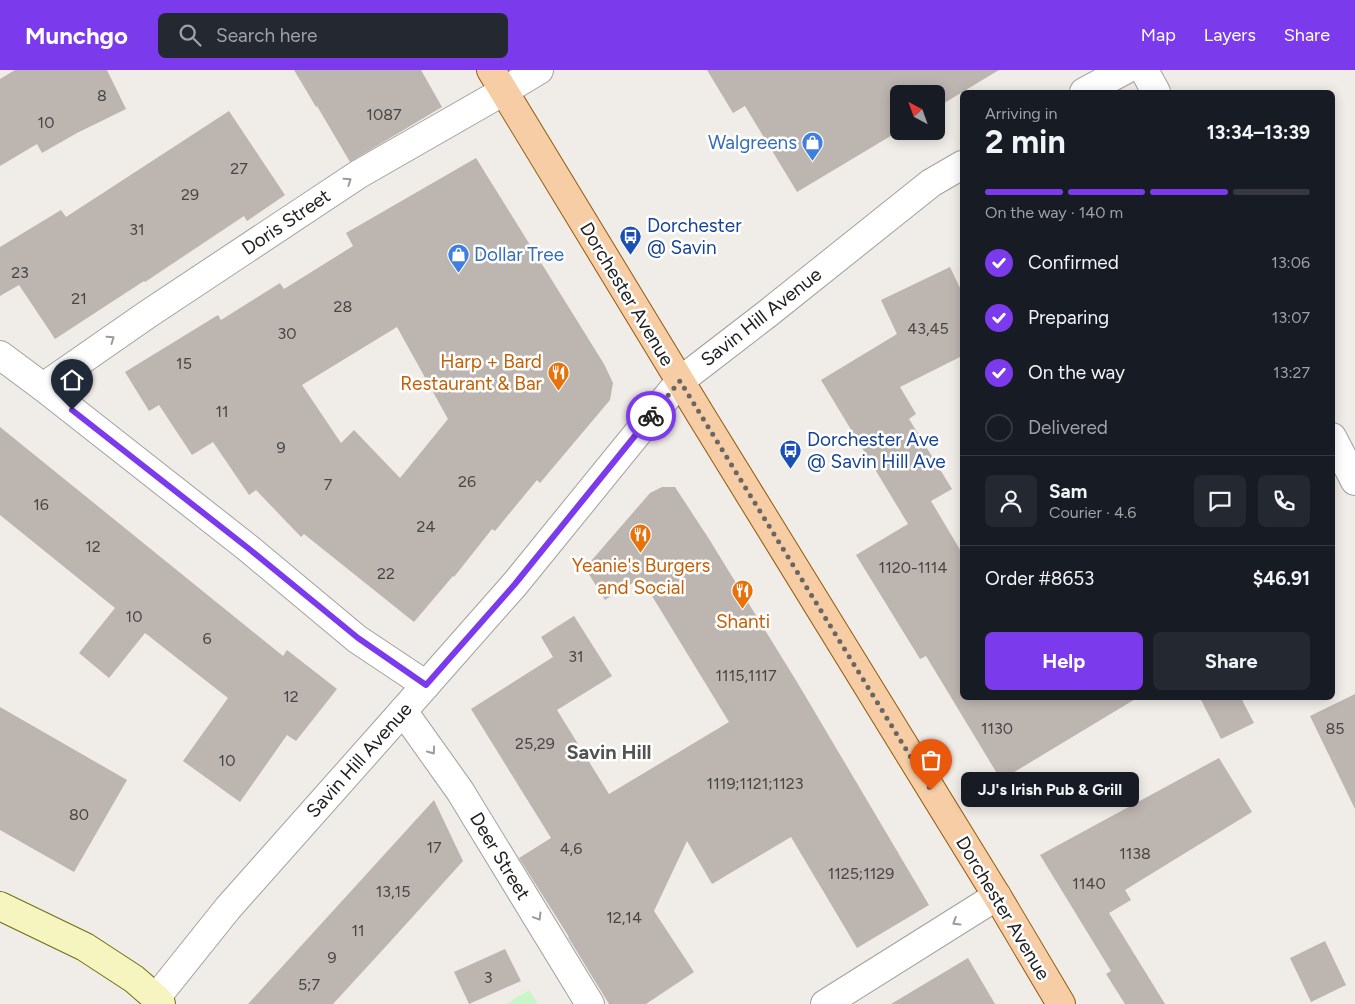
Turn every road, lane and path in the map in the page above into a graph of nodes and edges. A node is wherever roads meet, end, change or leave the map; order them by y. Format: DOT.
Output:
graph roads {
  1 [pos="539,70"];
  2 [pos="1125,70"];
  3 [pos="1144,70"];
  4 [pos="498,80"];
  5 [pos="1088,90"];
  6 [pos="1155,90"];
  7 [pos="960,166"];
  8 [pos="0,355"];
  9 [pos="680,381"];
  10 [pos="43,387"];
  11 [pos="1335,443"];
  12 [pos="1355,481"];
  13 [pos="426,685"];
  14 [pos="403,712"];
  15 [pos="997,896"];
  16 [pos="0,906"];
  17 [pos="156,1002"];
  18 [pos="590,1004"];
  19 [pos="825,1004"];
  20 [pos="1060,1004"];
  1 -- 4 [label="street, Doris Street"];
  2 -- 5 [label="street"];
  3 -- 6 [label="street"];
  4 -- 9 [label="main road, Dorchester Avenue"];
  10 -- 4 [label="street, Doris Street, one-way"];
  7 -- 9 [label="street, Savin Hill Avenue"];
  8 -- 10 [label="street"];
  9 -- 13 [label="street, Savin Hill Avenue"];
  9 -- 15 [label="main road, Dorchester Avenue"];
  10 -- 13 [label="street"];
  11 -- 12 [label="street"];
  13 -- 14 [label="street, Savin Hill Avenue"];
  14 -- 17 [label="street, Savin Hill Avenue"];
  14 -- 18 [label="street, Deer Street, one-way"];
  15 -- 19 [label="street, one-way"];
  15 -- 20 [label="main road, Dorchester Avenue"];
  16 -- 17 [label="main road"];
}
